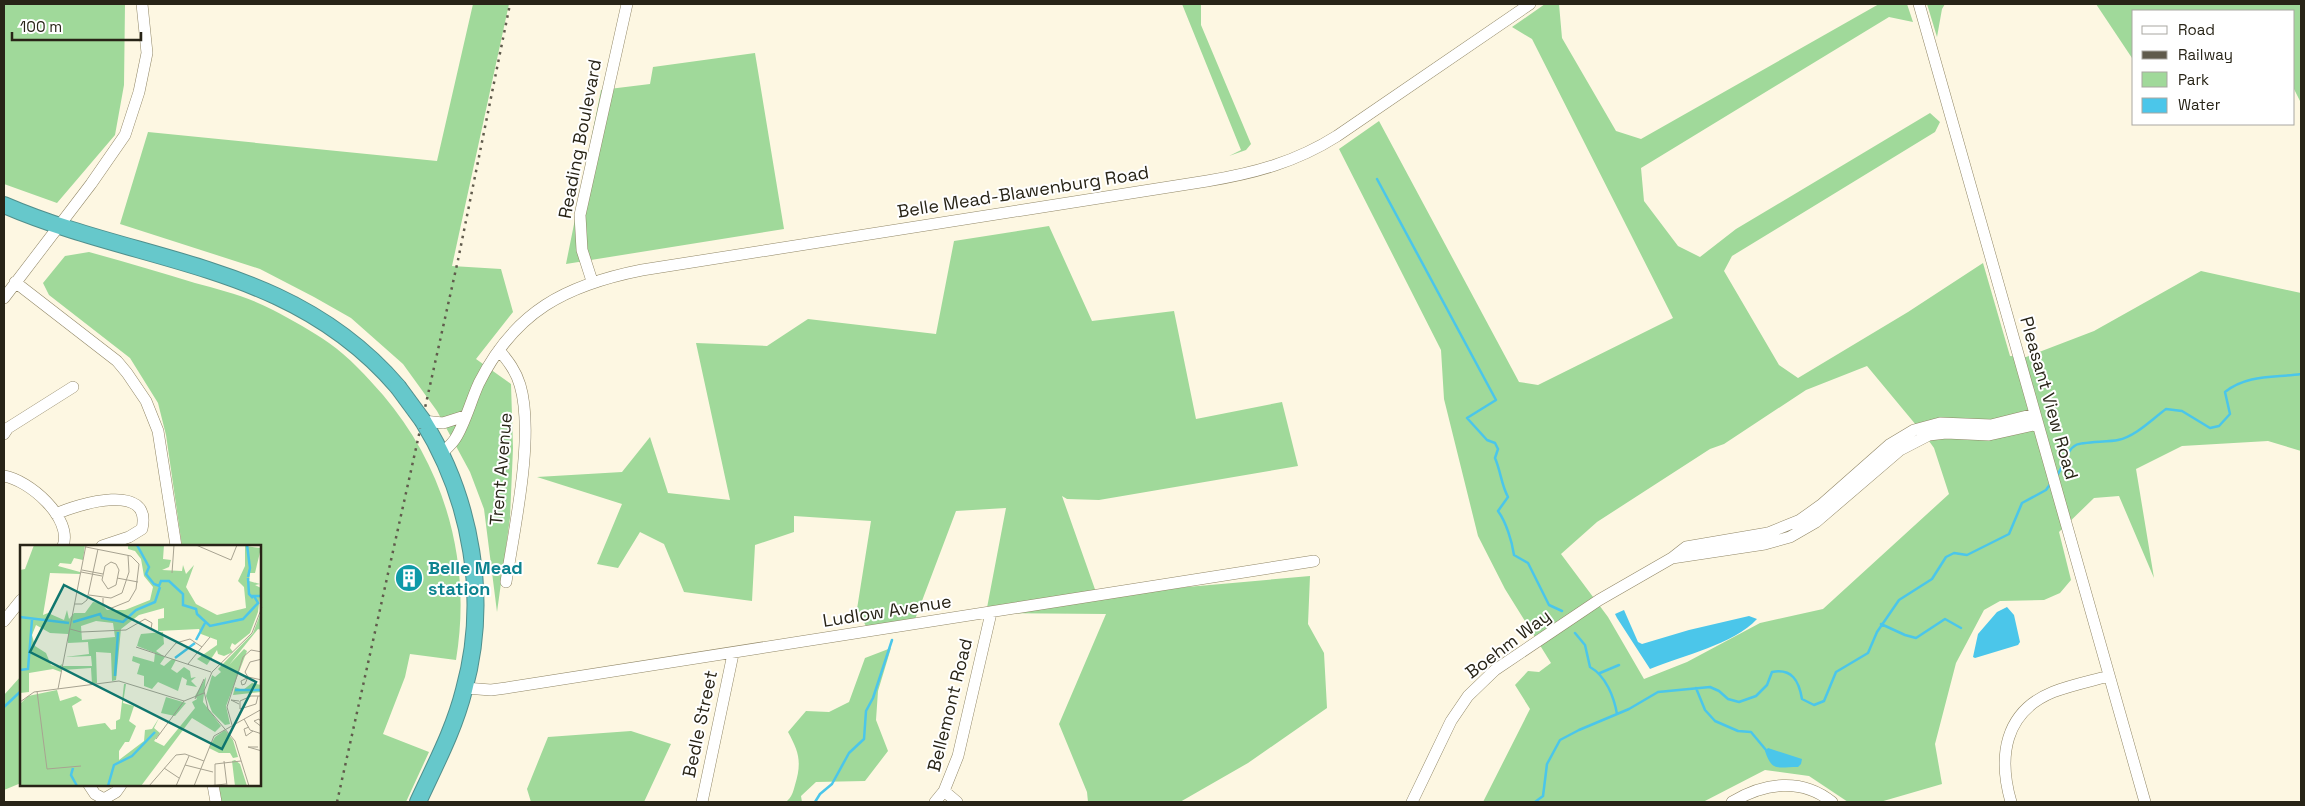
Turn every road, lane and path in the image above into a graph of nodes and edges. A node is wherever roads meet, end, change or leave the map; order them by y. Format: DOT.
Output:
graph roads {
  1 [pos="142,4"];
  2 [pos="627,4"];
  3 [pos="1530,4"];
  4 [pos="1919,4"];
  5 [pos="4,205"];
  6 [pos="58,226"];
  7 [pos="592,281"];
  8 [pos="15,282"];
  9 [pos="4,298"];
  10 [pos="499,350"];
  11 [pos="73,387"];
  12 [pos="465,416"];
  13 [pos="2036,419"];
  14 [pos="423,421"];
  15 [pos="4,434"];
  16 [pos="442,453"];
  17 [pos="4,476"];
  18 [pos="56,514"];
  19 [pos="64,545"];
  20 [pos="105,545"];
  21 [pos="176,545"];
  22 [pos="1314,561"];
  23 [pos="506,582"];
  24 [pos="20,601"];
  25 [pos="991,613"];
  26 [pos="4,621"];
  27 [pos="733,654"];
  28 [pos="2109,676"];
  29 [pos="465,688"];
  30 [pos="90,786"];
  31 [pos="120,786"];
  32 [pos="213,786"];
  33 [pos="944,791"];
  34 [pos="104,801"];
  35 [pos="216,802"];
  36 [pos="418,802"];
  37 [pos="702,802"];
  38 [pos="935,802"];
  39 [pos="957,802"];
  40 [pos="1412,802"];
  41 [pos="1732,802"];
  42 [pos="1832,802"];
  43 [pos="2011,802"];
  44 [pos="2145,802"];
  1 -- 6 [label="street"];
  2 -- 7 [label="street, Reading Boulevard"];
  3 -- 7 [label="street, Belle Mead-Blawenburg Road"];
  4 -- 13 [label="street, Pleasant View Road"];
  5 -- 6 [label="highway"];
  6 -- 8 [label="street"];
  6 -- 14 [label="highway, bridge"];
  7 -- 10 [label="street, Belle Mead-Blawenburg Road"];
  8 -- 9 [label="street"];
  8 -- 21 [label="street"];
  10 -- 12 [label="street, Trent Avenue"];
  10 -- 23 [label="street, Trent Avenue"];
  11 -- 15 [label="street"];
  12 -- 14 [label="street"];
  12 -- 16 [label="street, Trent Avenue"];
  13 -- 28 [label="street, Pleasant View Road"];
  13 -- 40 [label="street, Boehm Way"];
  14 -- 16 [label="highway"];
  16 -- 29 [label="highway"];
  17 -- 18 [label="street"];
  18 -- 19 [label="street"];
  18 -- 20 [label="street"];
  22 -- 25 [label="street, Ludlow Avenue"];
  24 -- 26 [label="street"];
  25 -- 27 [label="street, Ludlow Avenue"];
  25 -- 33 [label="street, Bellemont Road"];
  27 -- 29 [label="street, Ludlow Avenue"];
  27 -- 37 [label="street, Bedle Street"];
  28 -- 43 [label="street"];
  28 -- 44 [label="street, Pleasant View Road"];
  29 -- 36 [label="highway"];
  30 -- 34 [label="street"];
  31 -- 34 [label="street"];
  32 -- 35 [label="street"];
  33 -- 38 [label="street, Bellemont Road"];
  33 -- 39 [label="street"];
  41 -- 42 [label="street"];
}
